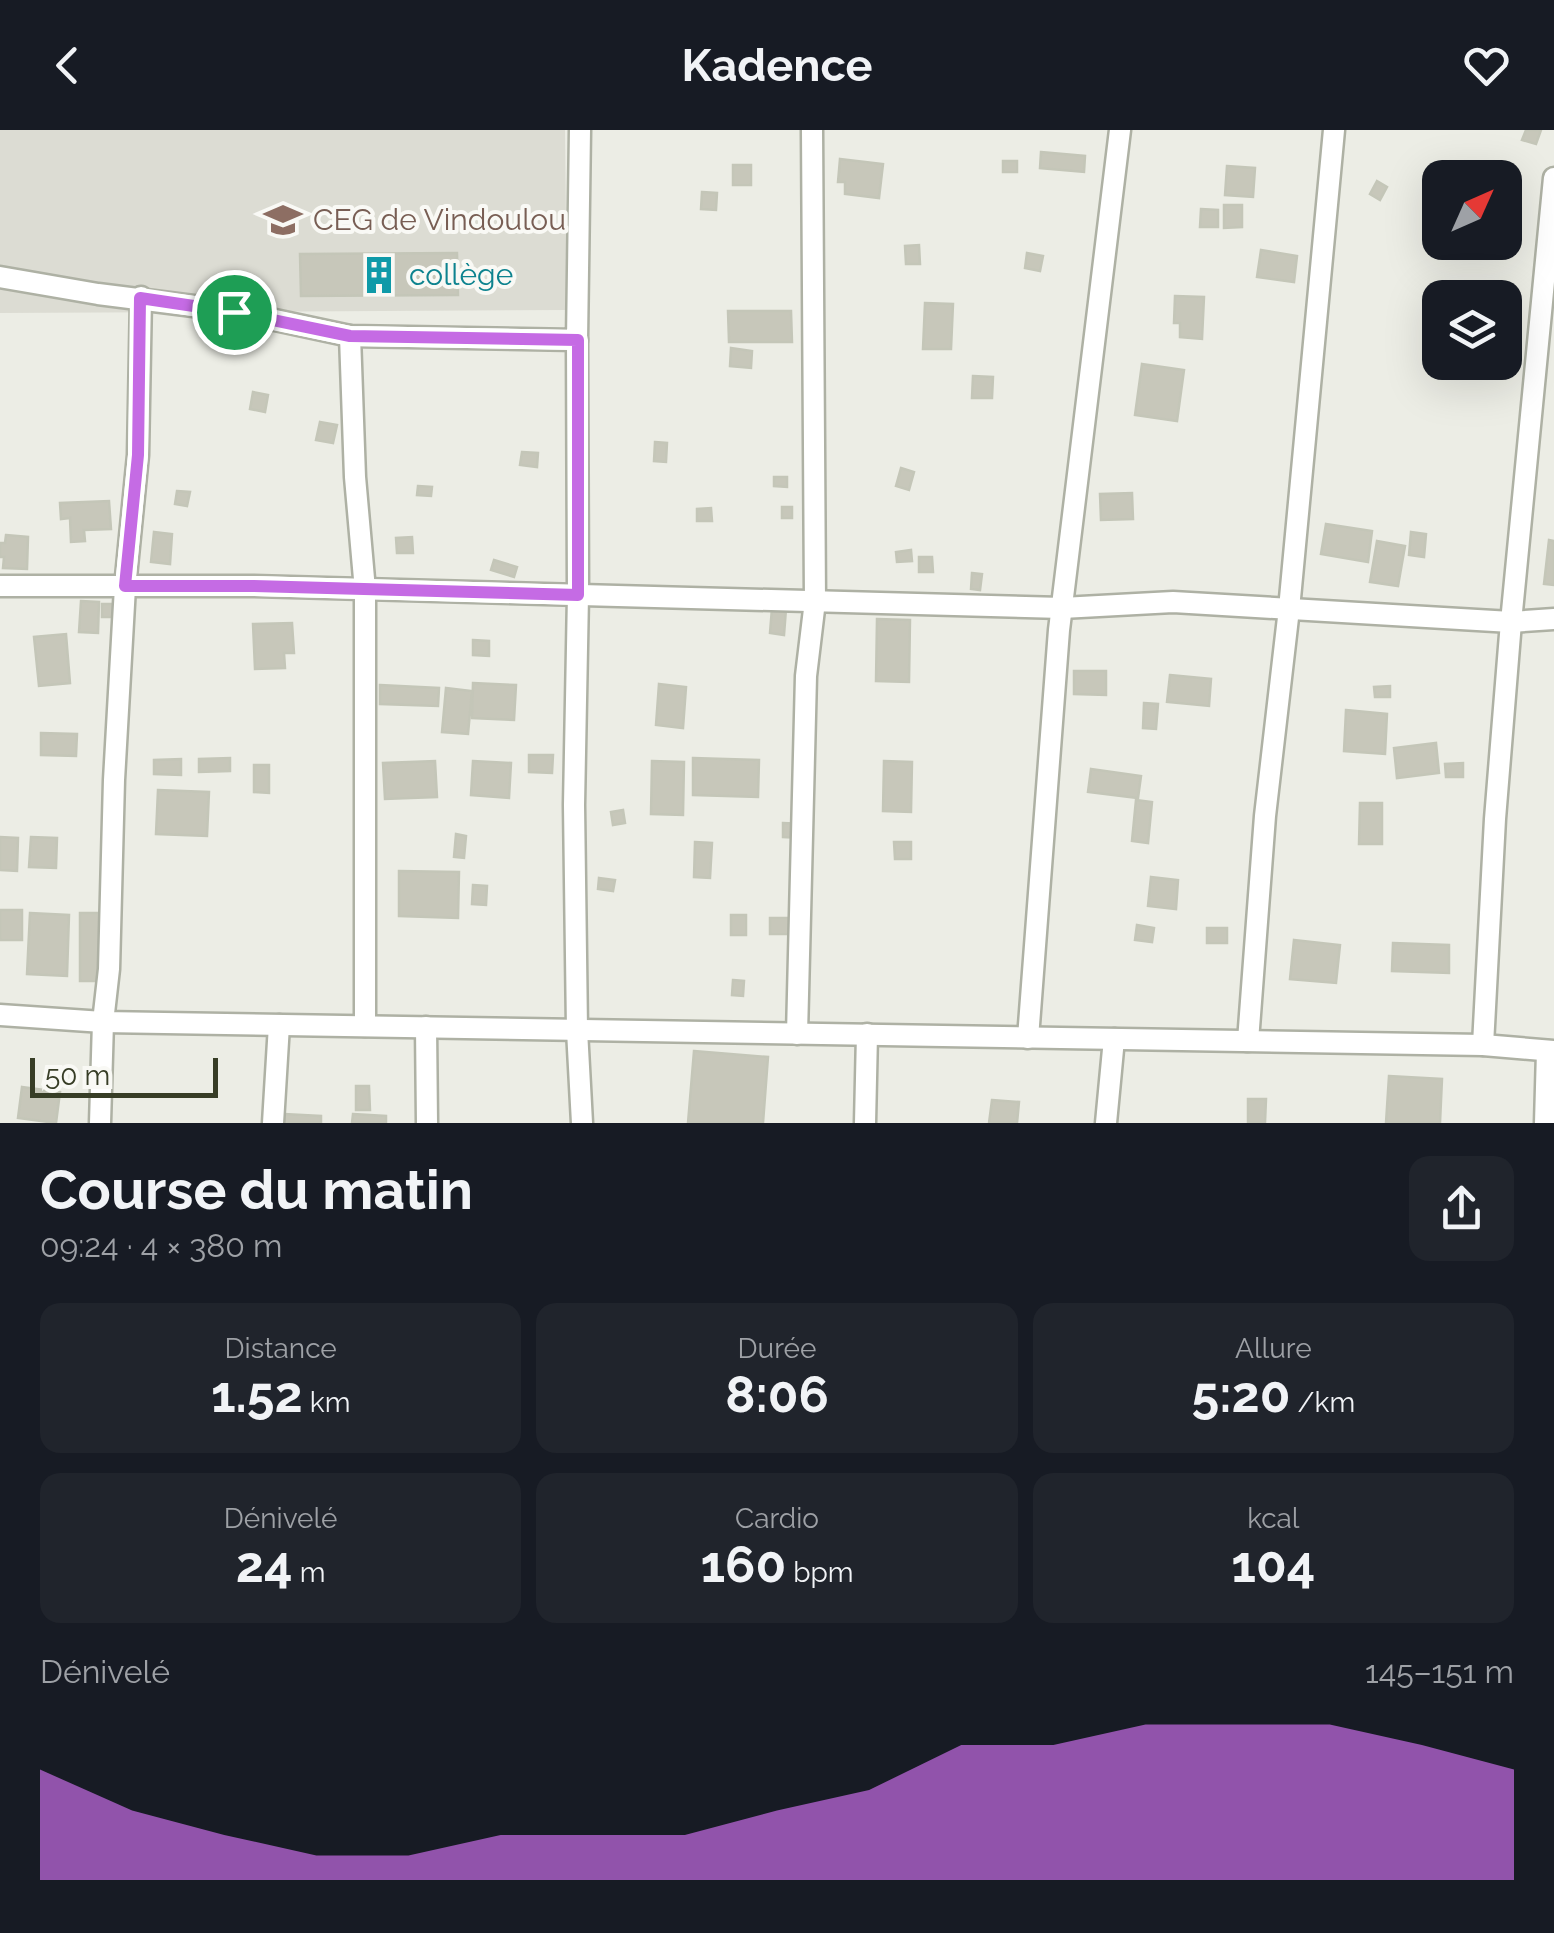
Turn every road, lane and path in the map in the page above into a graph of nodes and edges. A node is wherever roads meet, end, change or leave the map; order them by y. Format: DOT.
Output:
graph roads {
  1 [pos="580,130"];
  2 [pos="812,130"];
  3 [pos="1120,130"];
  4 [pos="1334,130"];
  5 [pos="1554,178"];
  6 [pos="0,278"];
  7 [pos="140,298"];
  8 [pos="350,336"];
  9 [pos="578,340"];
  10 [pos="0,586"];
  11 [pos="125,586"];
  12 [pos="365,590"];
  13 [pos="578,595"];
  14 [pos="815,601"];
  15 [pos="1062,608"];
  16 [pos="1290,610"];
  17 [pos="1554,619"];
  18 [pos="1511,622"];
  19 [pos="0,1016"];
  20 [pos="102,1022"];
  21 [pos="278,1024"];
  22 [pos="366,1026"];
  23 [pos="426,1028"];
  24 [pos="578,1030"];
  25 [pos="797,1034"];
  26 [pos="866,1034"];
  27 [pos="1028,1038"];
  28 [pos="1114,1039"];
  29 [pos="1248,1042"];
  30 [pos="1483,1045"];
  31 [pos="1550,1051"];
  32 [pos="100,1123"];
  33 [pos="273,1123"];
  34 [pos="427,1123"];
  35 [pos="582,1123"];
  36 [pos="865,1123"];
  37 [pos="1106,1123"];
  38 [pos="1546,1123"];
  1 -- 9 [label="street"];
  2 -- 14 [label="street"];
  3 -- 15 [label="street"];
  4 -- 16 [label="street"];
  5 -- 18 [label="street"];
  6 -- 7 [label="street"];
  7 -- 8 [label="street"];
  7 -- 11 [label="street"];
  8 -- 9 [label="street"];
  8 -- 12 [label="street"];
  9 -- 13 [label="street"];
  10 -- 11 [label="street"];
  11 -- 12 [label="street"];
  11 -- 20 [label="street"];
  12 -- 13 [label="street"];
  12 -- 22 [label="street"];
  13 -- 14 [label="street"];
  13 -- 24 [label="street"];
  14 -- 15 [label="street"];
  14 -- 25 [label="street"];
  15 -- 16 [label="street"];
  15 -- 27 [label="street"];
  16 -- 18 [label="street"];
  16 -- 29 [label="street"];
  17 -- 18 [label="street"];
  18 -- 30 [label="street"];
  19 -- 20 [label="street"];
  20 -- 21 [label="street"];
  20 -- 32 [label="street"];
  21 -- 22 [label="street"];
  21 -- 33 [label="street"];
  22 -- 23 [label="street"];
  23 -- 24 [label="street"];
  23 -- 34 [label="street"];
  24 -- 25 [label="street"];
  24 -- 35 [label="street"];
  25 -- 26 [label="street"];
  26 -- 27 [label="street"];
  26 -- 36 [label="street"];
  27 -- 28 [label="street"];
  28 -- 29 [label="street"];
  28 -- 37 [label="street"];
  29 -- 30 [label="street"];
  30 -- 31 [label="street"];
  31 -- 38 [label="street"];
}
